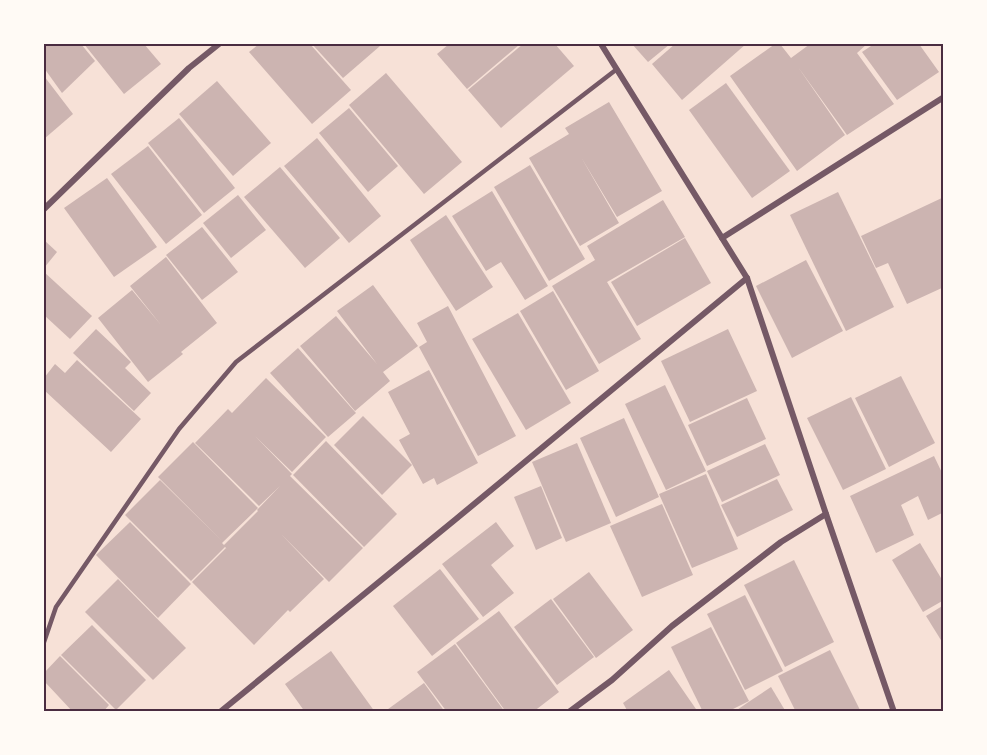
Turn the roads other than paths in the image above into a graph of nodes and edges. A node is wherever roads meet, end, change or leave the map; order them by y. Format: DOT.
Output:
graph roads {
  1 [pos="219,44"];
  2 [pos="602,44"];
  3 [pos="617,69"];
  4 [pos="944,97"];
  5 [pos="44,208"];
  6 [pos="722,238"];
  7 [pos="747,278"];
  8 [pos="826,514"];
  9 [pos="44,642"];
  10 [pos="220,711"];
  11 [pos="569,711"];
  12 [pos="894,711"];
  1 -- 5 [label="street"];
  2 -- 3 [label="street"];
  3 -- 6 [label="street"];
  3 -- 9 [label="lane"];
  4 -- 6 [label="street"];
  6 -- 7 [label="street"];
  7 -- 8 [label="street"];
  7 -- 10 [label="street"];
  8 -- 11 [label="street"];
  8 -- 12 [label="street"];
}
